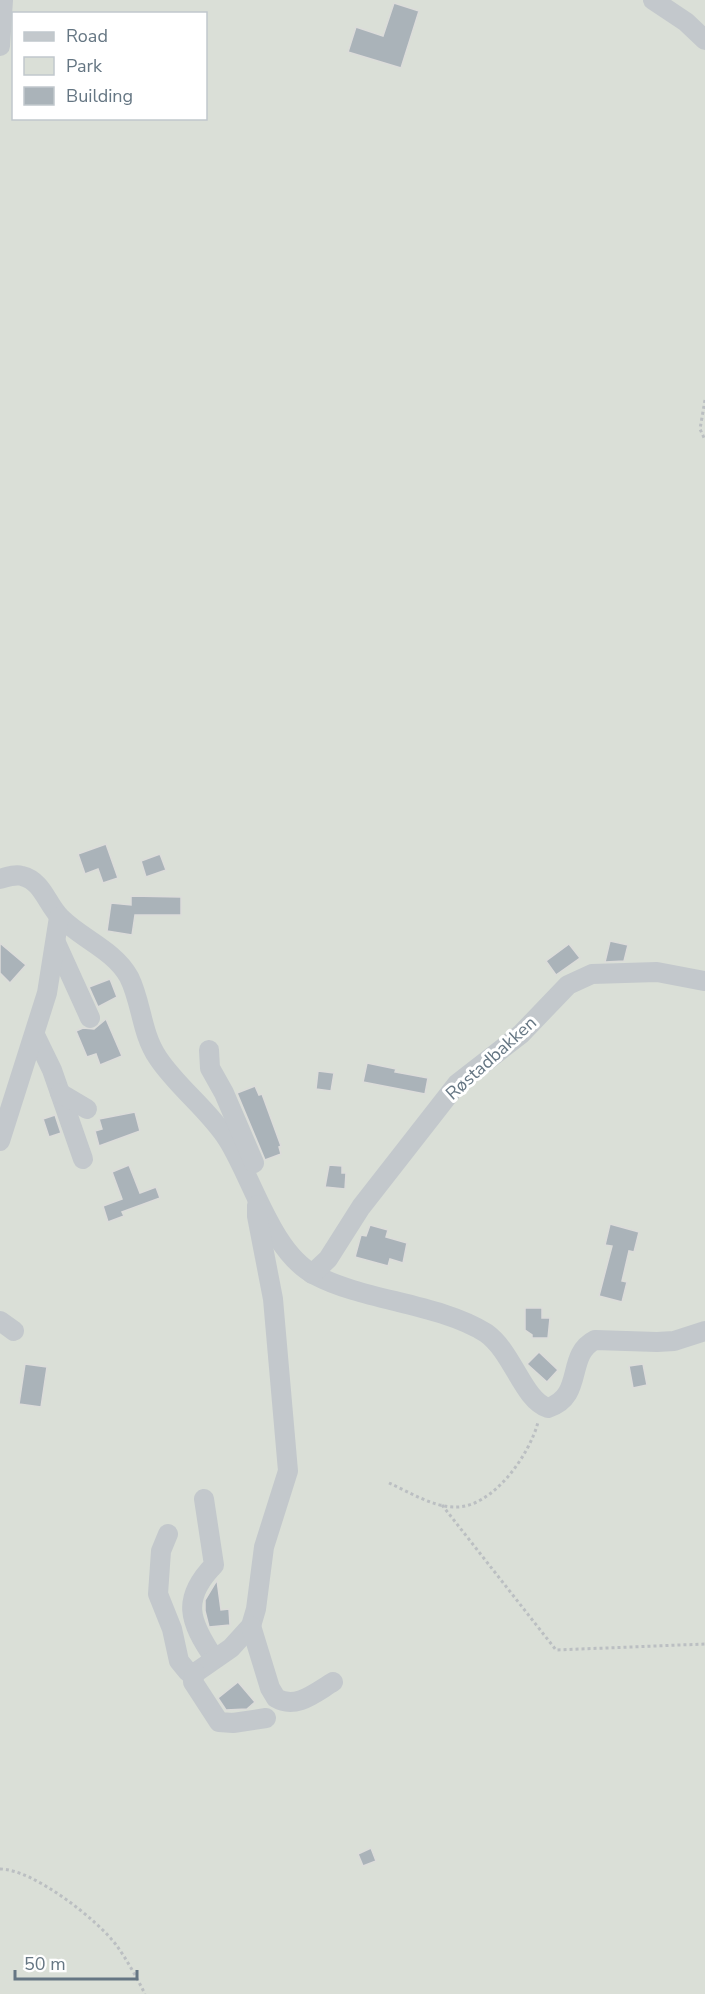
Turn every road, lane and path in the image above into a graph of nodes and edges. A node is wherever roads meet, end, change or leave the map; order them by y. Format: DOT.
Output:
graph roads {
  1 [pos="3,0"];
  2 [pos="653,0"];
  3 [pos="705,40"];
  4 [pos="0,46"];
  5 [pos="705,400"];
  6 [pos="705,440"];
  7 [pos="0,879"];
  8 [pos="59,917"];
  9 [pos="54,940"];
  10 [pos="704,981"];
  11 [pos="90,1018"];
  12 [pos="35,1035"];
  13 [pos="209,1050"];
  14 [pos="60,1093"];
  15 [pos="87,1109"];
  16 [pos="0,1141"];
  17 [pos="83,1159"];
  18 [pos="262,1208"];
  19 [pos="312,1274"];
  20 [pos="705,1331"];
  21 [pos="540,1406"];
  22 [pos="389,1483"];
  23 [pos="204,1499"];
  24 [pos="442,1505"];
  25 [pos="168,1534"];
  26 [pos="251,1626"];
  27 [pos="705,1644"];
  28 [pos="214,1658"];
  29 [pos="195,1673"];
  30 [pos="333,1682"];
  31 [pos="266,1718"];
  32 [pos="0,1869"];
  33 [pos="145,1994"];
  1 -- 4 [label="street"];
  2 -- 3 [label="street"];
  5 -- 6 [label="path"];
  7 -- 8 [label="street"];
  8 -- 9 [label="street"];
  8 -- 18 [label="street"];
  9 -- 11 [label="street"];
  9 -- 12 [label="street"];
  10 -- 19 [label="street, Røstadbakken"];
  12 -- 14 [label="street"];
  12 -- 16 [label="street"];
  13 -- 18 [label="street"];
  14 -- 15 [label="street"];
  14 -- 17 [label="street"];
  18 -- 19 [label="street"];
  18 -- 26 [label="street"];
  19 -- 21 [label="street"];
  20 -- 21 [label="street"];
  21 -- 24 [label="path"];
  22 -- 24 [label="path"];
  23 -- 28 [label="street"];
  24 -- 27 [label="path"];
  25 -- 29 [label="street"];
  26 -- 28 [label="street"];
  26 -- 30 [label="street"];
  28 -- 29 [label="street"];
  29 -- 31 [label="street"];
  32 -- 33 [label="path"];
}
